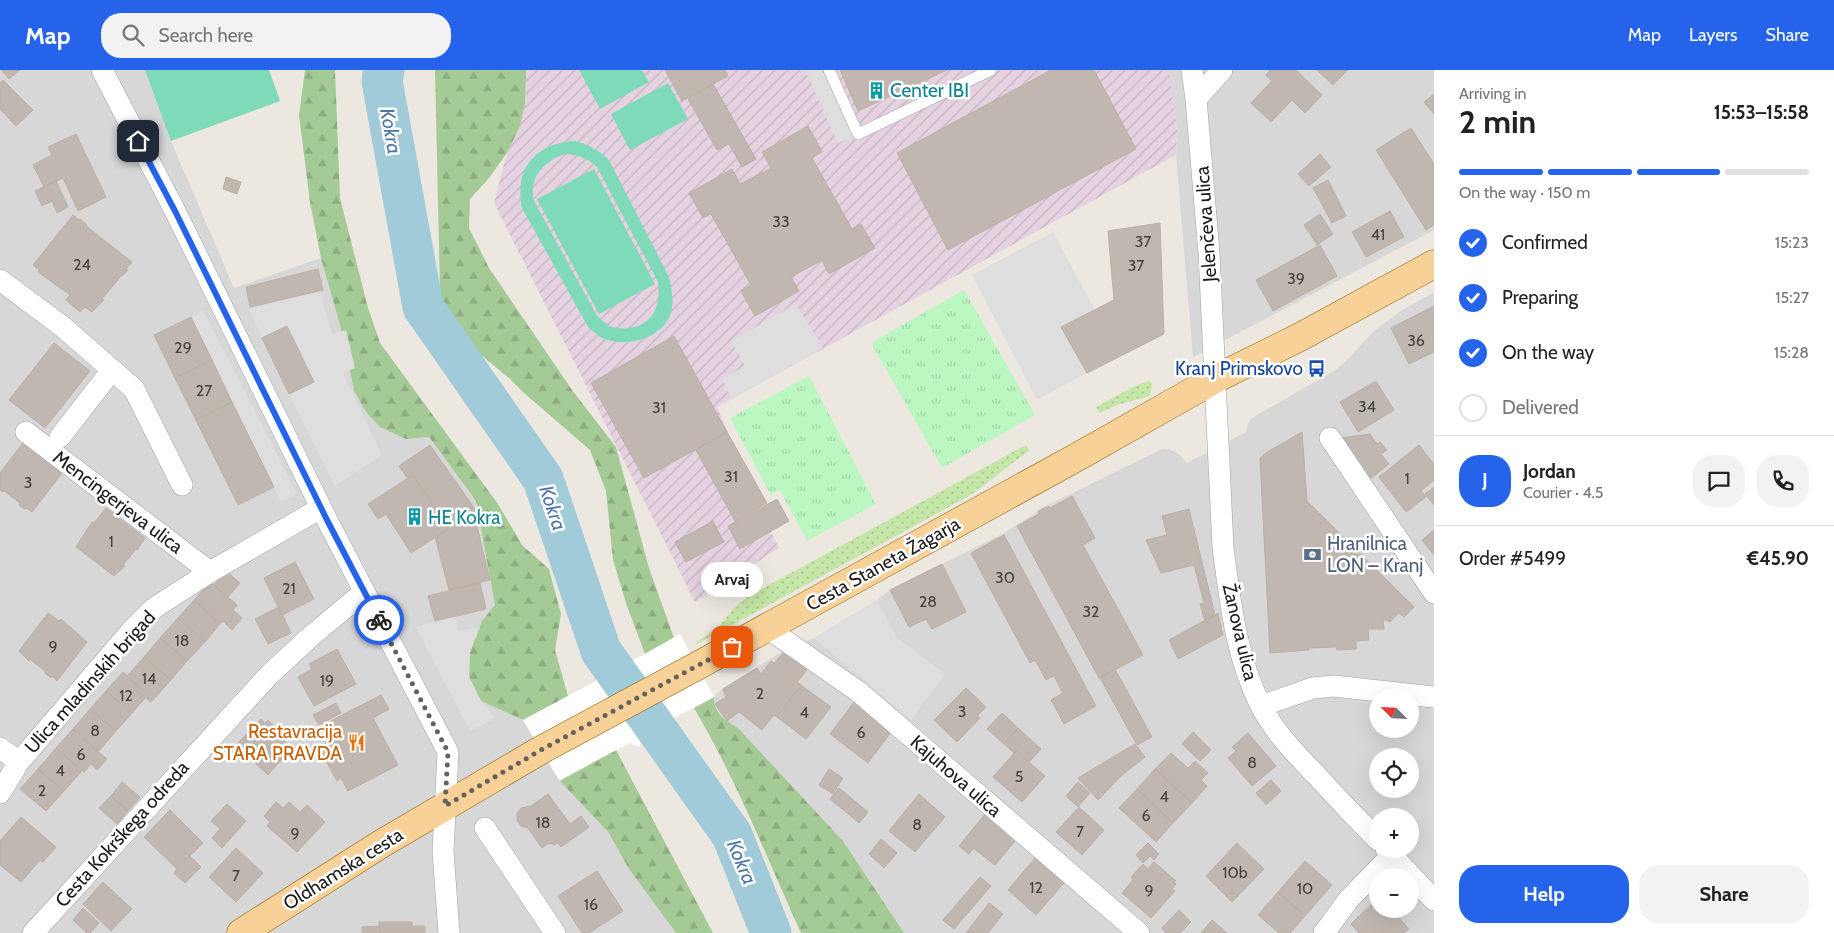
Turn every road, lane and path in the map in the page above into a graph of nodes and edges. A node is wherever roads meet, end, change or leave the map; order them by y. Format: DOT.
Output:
graph roads {
  1 [pos="102,70"];
  2 [pos="829,70"];
  3 [pos="991,70"];
  4 [pos="1192,70"];
  5 [pos="1222,70"];
  6 [pos="1196,99"];
  7 [pos="1434,264"];
  8 [pos="0,280"];
  9 [pos="112,370"];
  10 [pos="1215,379"];
  11 [pos="26,432"];
  12 [pos="60,437"];
  13 [pos="1330,438"];
  14 [pos="182,485"];
  15 [pos="321,508"];
  16 [pos="210,572"];
  17 [pos="364,592"];
  18 [pos="1434,593"];
  19 [pos="767,628"];
  20 [pos="1434,696"];
  21 [pos="1261,706"];
  22 [pos="0,748"];
  23 [pos="18,762"];
  24 [pos="0,793"];
  25 [pos="445,806"];
  26 [pos="1369,831"];
  27 [pos="488,833"];
  28 [pos="1378,858"];
  29 [pos="1394,858"];
  30 [pos="1434,900"];
  31 [pos="33,933"];
  32 [pos="242,933"];
  33 [pos="449,933"];
  34 [pos="555,933"];
  35 [pos="1139,933"];
  36 [pos="1324,933"];
  1 -- 15 [label="street"];
  2 -- 3 [label="lane"];
  4 -- 6 [label="street, Jelenčeva ulica"];
  5 -- 6 [label="street"];
  6 -- 10 [label="street, Jelenčeva ulica"];
  7 -- 10 [label="main road, Cesta Staneta Žagarja"];
  8 -- 9 [label="street"];
  9 -- 12 [label="street"];
  9 -- 14 [label="street"];
  10 -- 19 [label="main road, Cesta Staneta Žagarja"];
  10 -- 21 [label="street, Žanova ulica"];
  11 -- 16 [label="street, Mencingerjeva ulica"];
  13 -- 18 [label="street"];
  15 -- 16 [label="street, Ulica mladinskih brigad"];
  15 -- 17 [label="street"];
  16 -- 23 [label="street, Ulica mladinskih brigad"];
  17 -- 25 [label="street"];
  17 -- 31 [label="street, Cesta Kokrškega odreda"];
  19 -- 25 [label="main road, Cesta Staneta Žagarja"];
  19 -- 35 [label="street, Kajuhova ulica"];
  20 -- 21 [label="street"];
  21 -- 26 [label="street, Žanova ulica"];
  22 -- 23 [label="street"];
  23 -- 24 [label="street, Ulica mladinskih brigad"];
  25 -- 32 [label="main road, Oldhamska cesta"];
  25 -- 33 [label="street"];
  27 -- 34 [label="street"];
  28 -- 36 [label="street"];
  29 -- 30 [label="street, Žanova ulica"];
}
